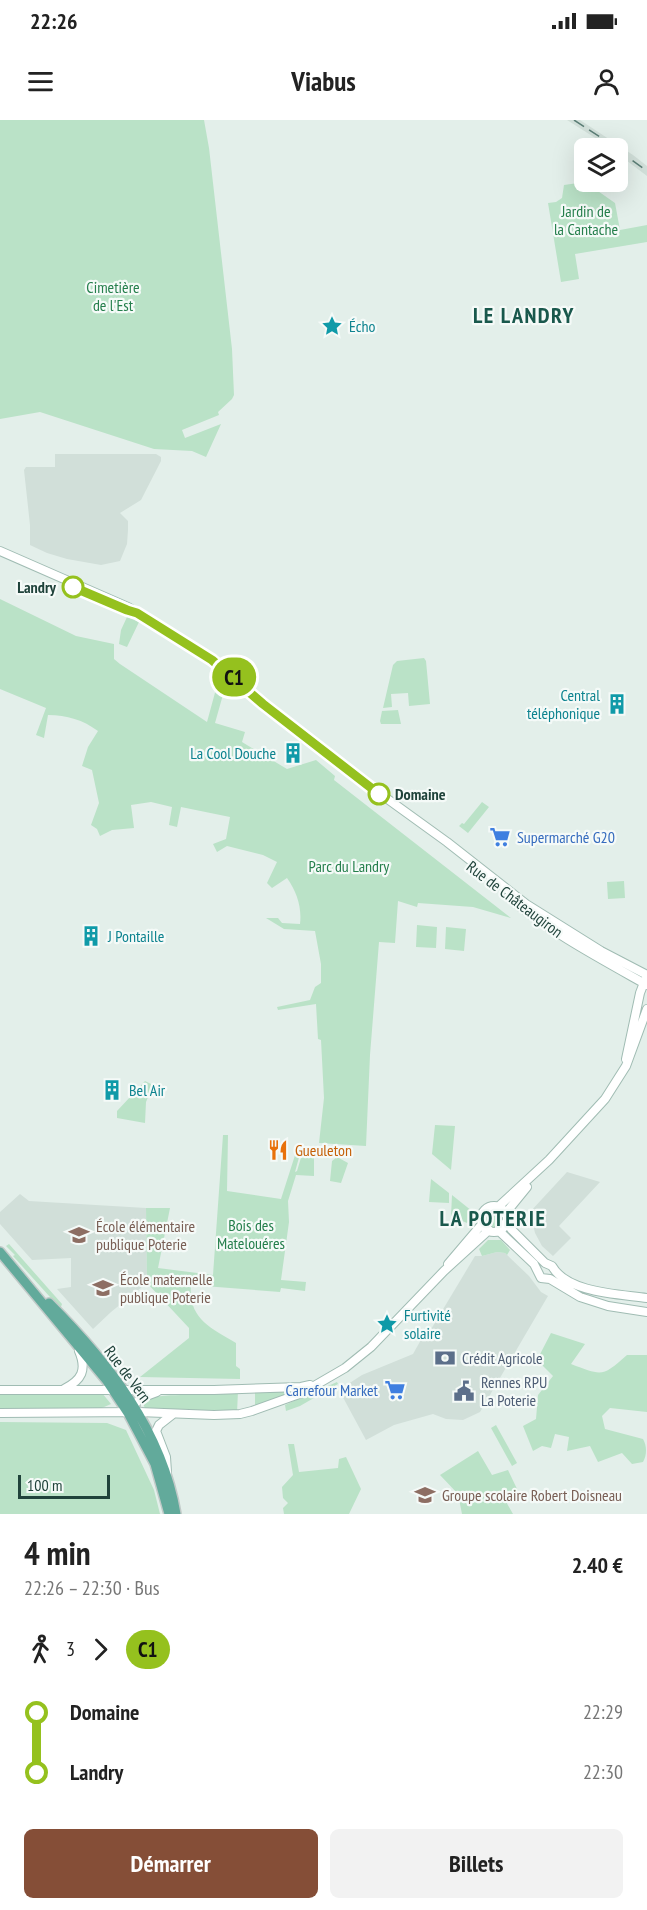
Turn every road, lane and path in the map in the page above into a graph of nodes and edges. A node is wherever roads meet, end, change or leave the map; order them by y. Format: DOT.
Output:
graph roads {
  1 [pos="0,550"];
  2 [pos="0,555"];
  3 [pos="137,613"];
  4 [pos="646,980"];
  5 [pos="647,1009"];
  6 [pos="623,1072"];
  7 [pos="549,1160"];
  8 [pos="498,1207"];
  9 [pos="506,1218"];
  10 [pos="486,1227"];
  11 [pos="498,1230"];
  12 [pos="0,1252"];
  13 [pos="542,1266"];
  14 [pos="20,1274"];
  15 [pos="552,1275"];
  16 [pos="647,1298"];
  17 [pos="647,1312"];
  18 [pos="78,1347"];
  19 [pos="317,1384"];
  20 [pos="0,1390"];
  21 [pos="113,1390"];
  22 [pos="124,1390"];
  23 [pos="165,1390"];
  24 [pos="59,1391"];
  25 [pos="118,1399"];
  26 [pos="136,1408"];
  27 [pos="0,1413"];
  28 [pos="94,1413"];
  29 [pos="128,1413"];
  30 [pos="173,1414"];
  31 [pos="167,1477"];
  32 [pos="169,1514"];
  33 [pos="176,1514"];
  1 -- 3 [label="main road, Rue de Châteaugiron"];
  2 -- 3 [label="main road, Rue de Châteaugiron"];
  3 -- 4 [label="main road, Rue de Châteaugiron"];
  4 -- 6 [label="main road"];
  5 -- 6 [label="main road"];
  6 -- 7 [label="main road"];
  7 -- 8 [label="main road"];
  7 -- 9 [label="main road"];
  8 -- 9 [label="main road"];
  8 -- 10 [label="main road"];
  9 -- 11 [label="main road"];
  9 -- 13 [label="main road"];
  10 -- 11 [label="main road"];
  10 -- 19 [label="main road"];
  11 -- 13 [label="main road"];
  12 -- 14 [label="main road, Rue de Vern"];
  13 -- 15 [label="main road"];
  13 -- 15 [label="main road"];
  14 -- 18 [label="main road, Rue de Vern"];
  14 -- 22 [label="main road, Rue de Vern"];
  15 -- 16 [label="main road"];
  15 -- 17 [label="main road"];
  18 -- 21 [label="main road, Rue de Vern"];
  18 -- 24 [label="main road"];
  19 -- 23 [label="main road"];
  19 -- 30 [label="main road"];
  20 -- 24 [label="main road"];
  21 -- 22 [label="main road"];
  21 -- 24 [label="main road"];
  21 -- 25 [label="main road, Rue de Vern"];
  22 -- 23 [label="main road"];
  22 -- 25 [label="main road"];
  22 -- 26 [label="main road, Rue de Vern"];
  23 -- 26 [label="main road"];
  25 -- 28 [label="main road"];
  25 -- 29 [label="main road, Rue de Vern"];
  26 -- 29 [label="main road"];
  26 -- 30 [label="main road"];
  26 -- 31 [label="main road, Rue de Vern"];
  27 -- 28 [label="main road"];
  28 -- 29 [label="main road"];
  29 -- 32 [label="main road, Rue de Vern"];
  30 -- 31 [label="main road"];
  31 -- 33 [label="main road, Rue de Vern"];
}
